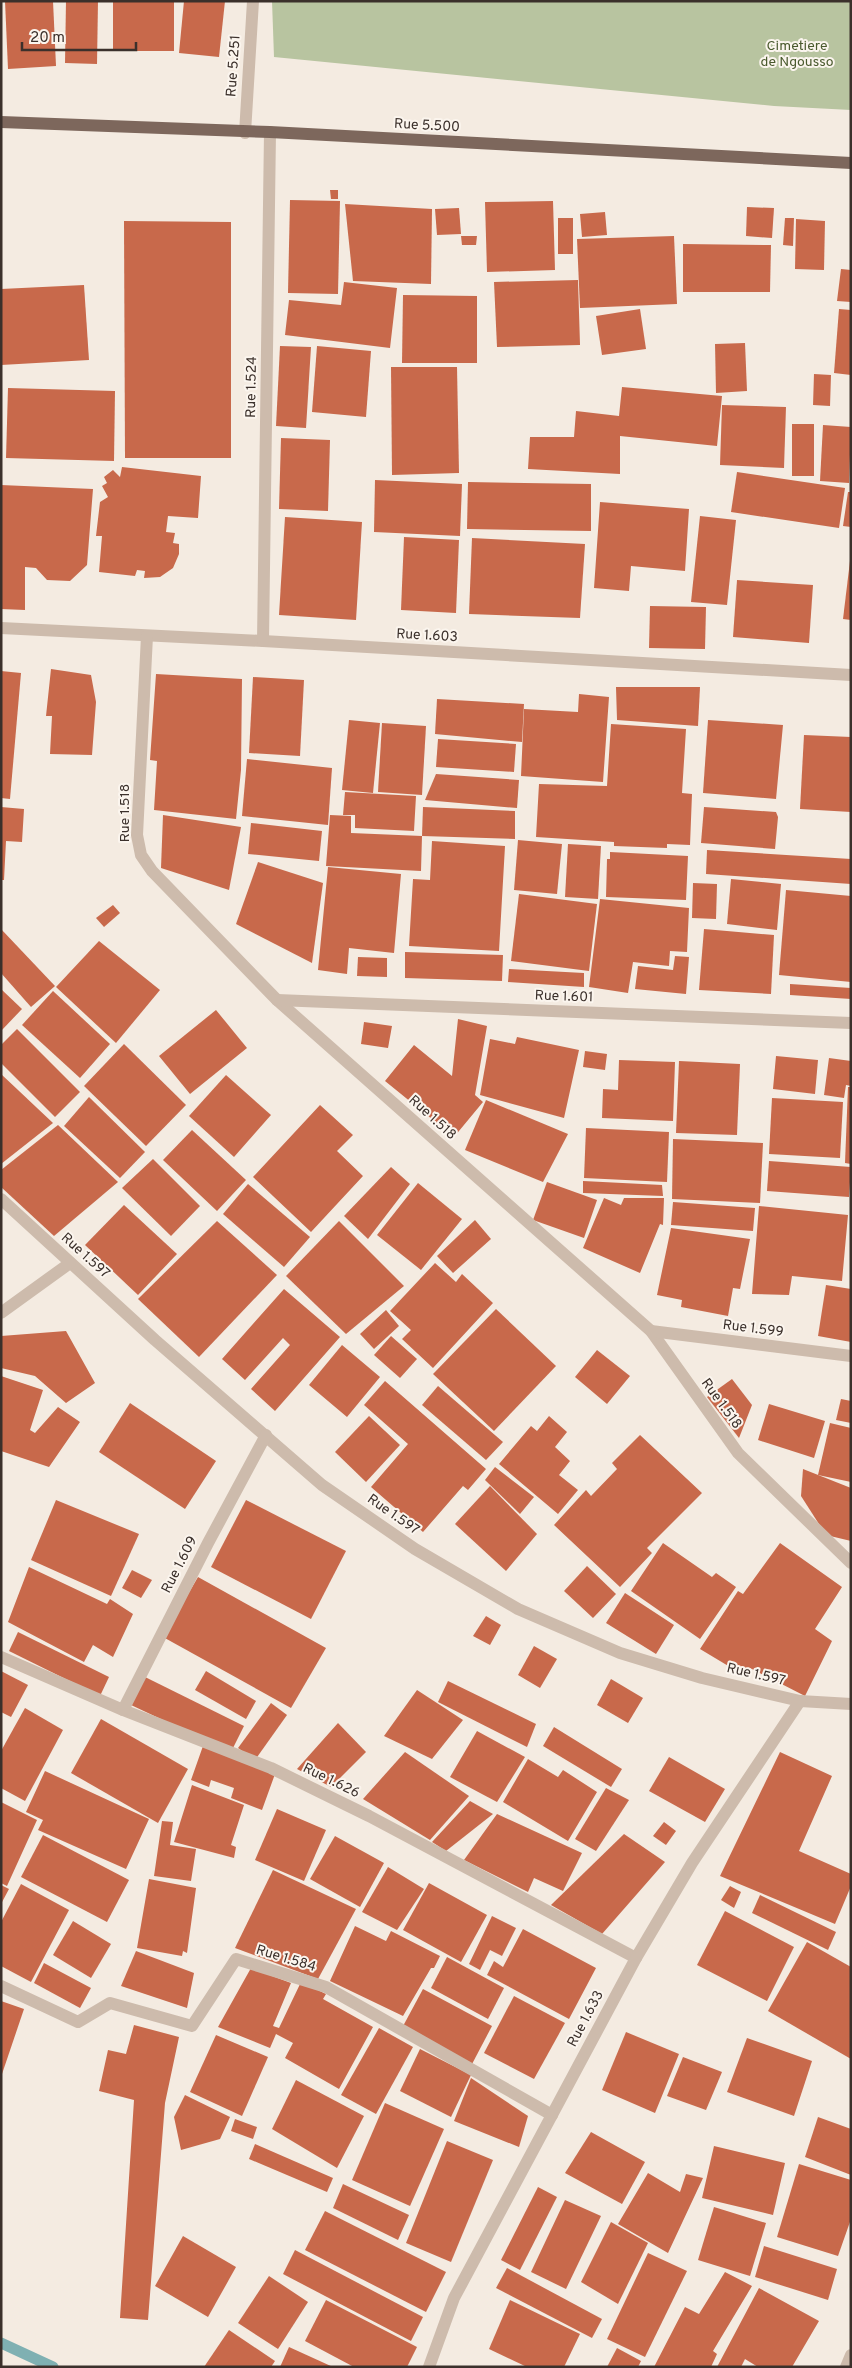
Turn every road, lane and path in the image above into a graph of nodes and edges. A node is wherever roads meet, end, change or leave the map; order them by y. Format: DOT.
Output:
graph roads {
  1 [pos="253,1"];
  2 [pos="1,122"];
  3 [pos="270,132"];
  4 [pos="245,133"];
  5 [pos="851,163"];
  6 [pos="1,628"];
  7 [pos="147,636"];
  8 [pos="263,641"];
  9 [pos="851,675"];
  10 [pos="277,1000"];
  11 [pos="851,1023"];
  12 [pos="1,1199"];
  13 [pos="70,1264"];
  14 [pos="1,1313"];
  15 [pos="651,1332"];
  16 [pos="851,1356"];
  17 [pos="266,1436"];
  18 [pos="851,1563"];
  19 [pos="1,1657"];
  20 [pos="800,1701"];
  21 [pos="851,1704"];
  22 [pos="123,1710"];
  23 [pos="636,1958"];
  24 [pos="1,1986"];
  25 [pos="552,2115"];
  26 [pos="851,2355"];
  27 [pos="429,2367"];
  28 [pos="846,2367"];
  1 -- 4 [label="street, Rue 5.251"];
  2 -- 4 [label="main road, Rue 5.500"];
  3 -- 4 [label="main road, Rue 5.500"];
  3 -- 5 [label="main road, Rue 5.500"];
  3 -- 8 [label="street, Rue 1.524"];
  6 -- 7 [label="street, Rue 1.603"];
  7 -- 8 [label="street, Rue 1.603"];
  7 -- 10 [label="street, Rue 1.518"];
  8 -- 9 [label="street, Rue 1.603"];
  10 -- 11 [label="street, Rue 1.601"];
  10 -- 15 [label="street, Rue 1.518"];
  12 -- 13 [label="street, Rue 1.597"];
  13 -- 14 [label="street"];
  13 -- 17 [label="street, Rue 1.597"];
  15 -- 16 [label="street, Rue 1.599"];
  15 -- 18 [label="street, Rue 1.518"];
  17 -- 20 [label="street, Rue 1.597"];
  17 -- 22 [label="street, Rue 1.609"];
  19 -- 22 [label="street, Rue 1.626"];
  20 -- 21 [label="street, Rue 1.597"];
  20 -- 23 [label="street, Rue 1.633"];
  22 -- 23 [label="street, Rue 1.626"];
  23 -- 25 [label="street, Rue 1.633"];
  24 -- 25 [label="street, Rue 1.584"];
  25 -- 27 [label="street, Rue 1.633"];
  26 -- 28 [label="street"];
}
